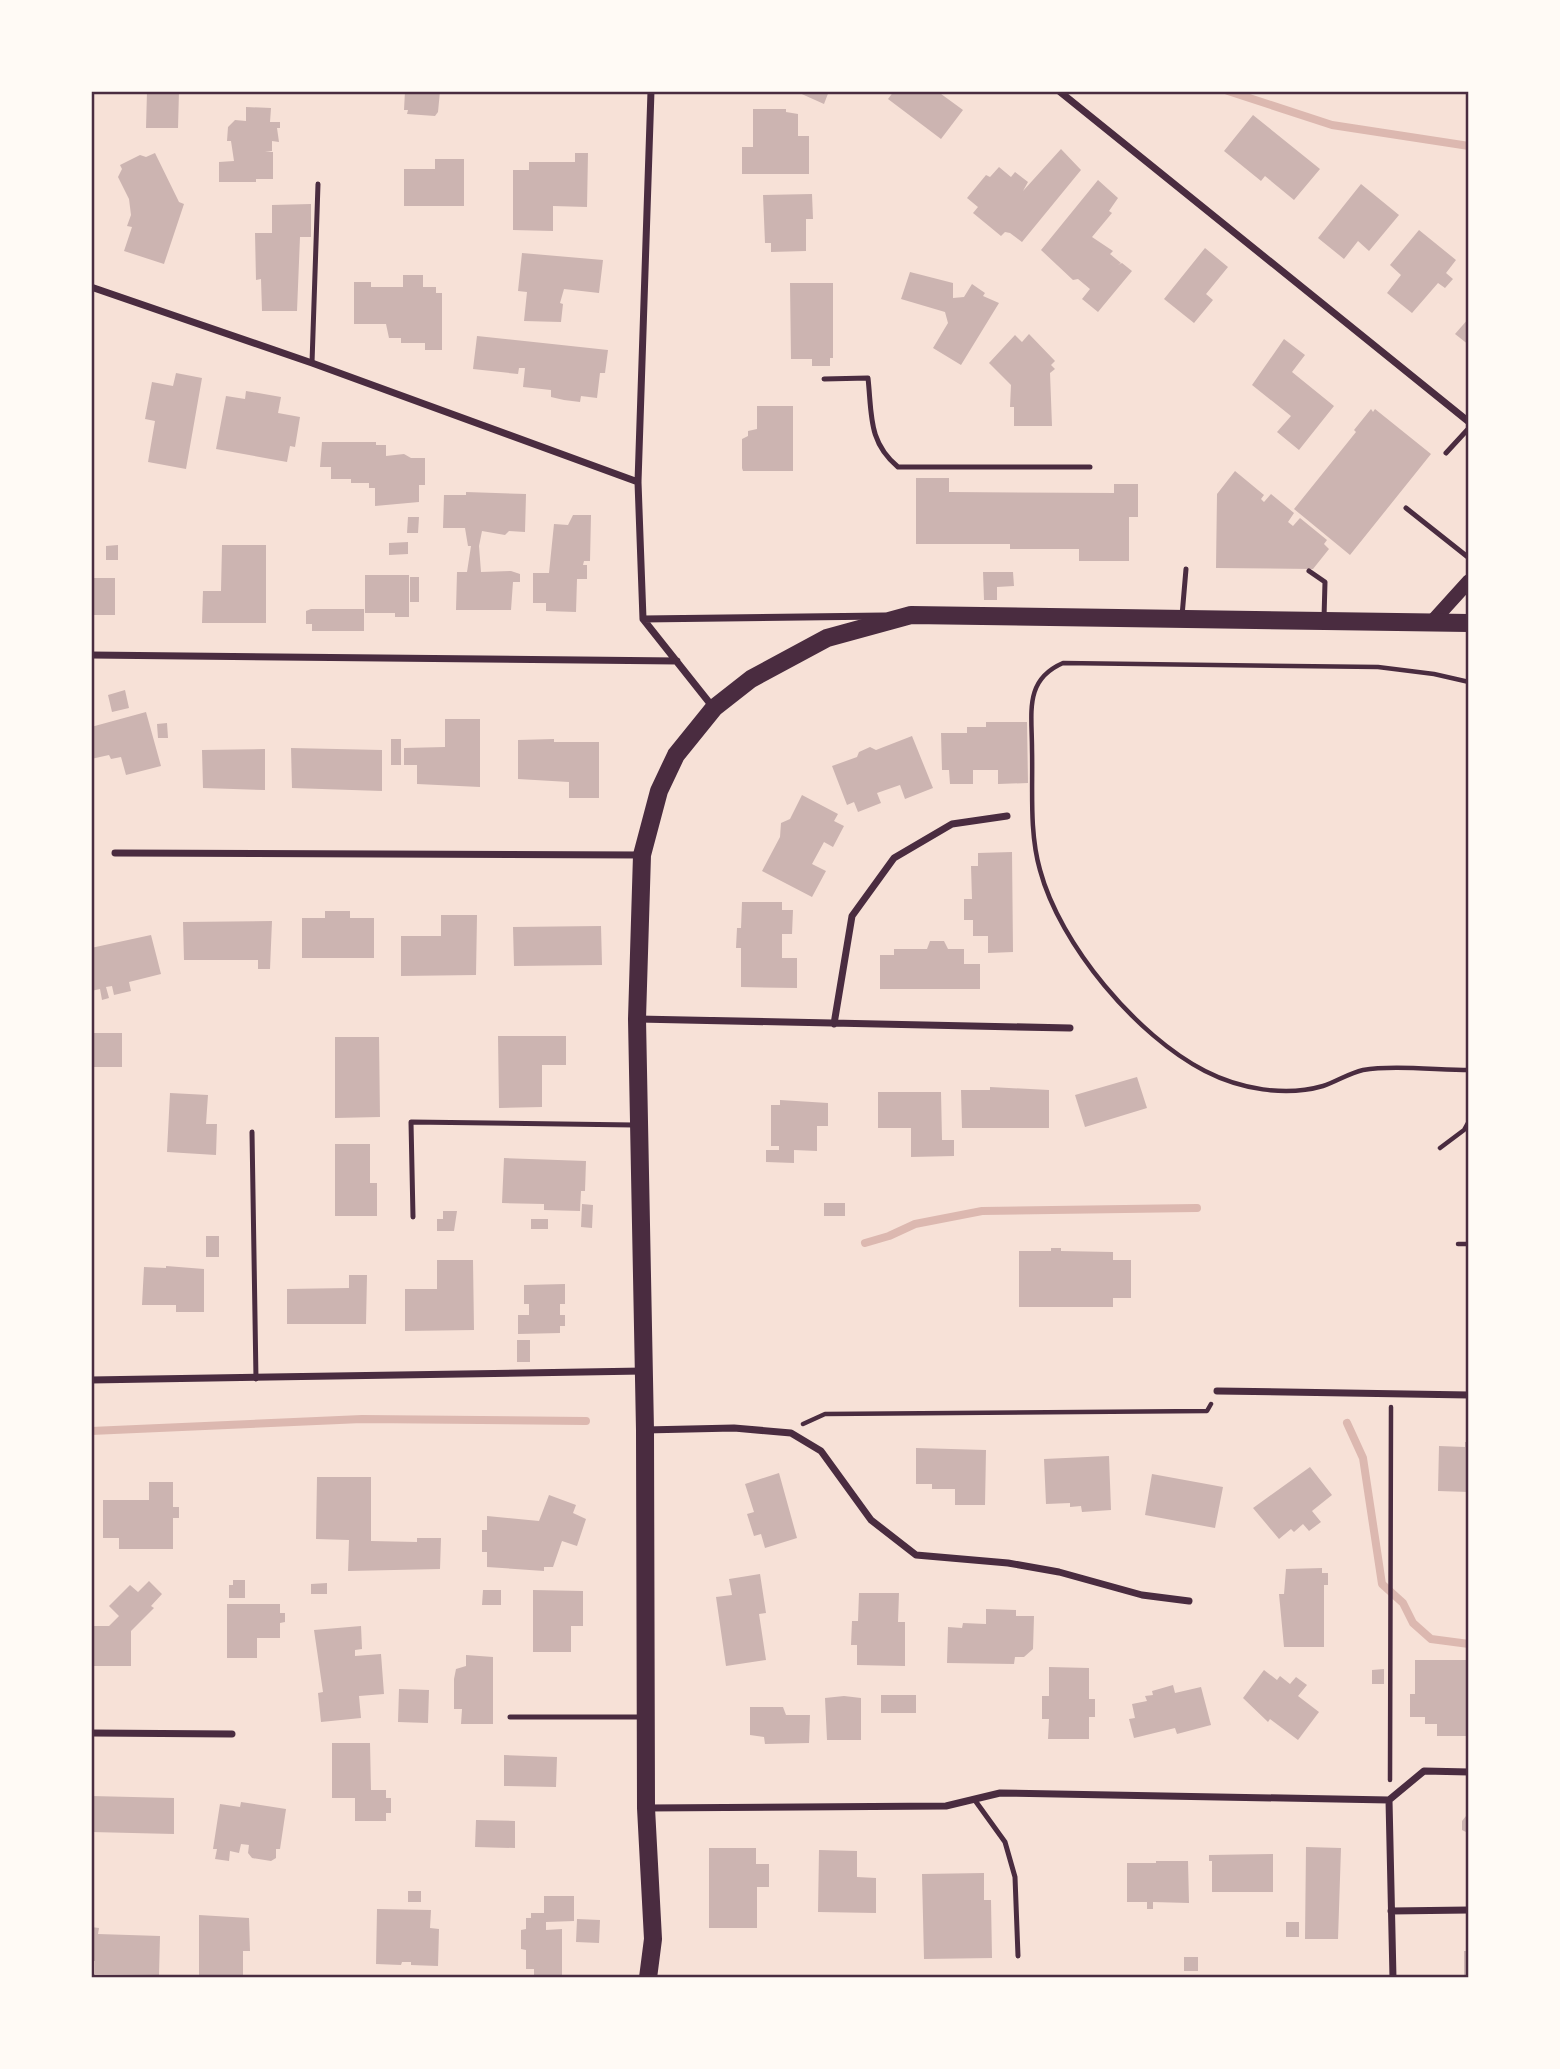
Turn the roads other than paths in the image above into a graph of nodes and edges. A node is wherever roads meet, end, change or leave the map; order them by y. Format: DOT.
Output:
graph roads {
  1 [pos="652,91"];
  2 [pos="1059,91"];
  3 [pos="318,184"];
  4 [pos="91,287"];
  5 [pos="312,363"];
  6 [pos="824,379"];
  7 [pos="1469,422"];
  8 [pos="1469,428"];
  9 [pos="1446,453"];
  10 [pos="1090,467"];
  11 [pos="638,482"];
  12 [pos="1406,508"];
  13 [pos="1469,558"];
  14 [pos="1185,569"];
  15 [pos="1309,571"];
  16 [pos="1469,581"];
  17 [pos="911,615"];
  18 [pos="643,619"];
  19 [pos="1182,619"];
  20 [pos="1324,621"];
  21 [pos="1431,623"];
  22 [pos="1469,624"];
  23 [pos="91,655"];
  24 [pos="677,661"];
  25 [pos="714,708"];
  26 [pos="1007,816"];
  27 [pos="115,853"];
  28 [pos="642,855"];
  29 [pos="637,1019"];
  30 [pos="834,1024"];
  31 [pos="1070,1028"];
  32 [pos="639,1125"];
  33 [pos="252,1132"];
  34 [pos="413,1217"];
  35 [pos="644,1371"];
  36 [pos="256,1378"];
  37 [pos="91,1380"];
  38 [pos="1217,1391"];
  39 [pos="1469,1395"];
  40 [pos="645,1430"];
  41 [pos="1189,1601"];
  42 [pos="510,1717"];
  43 [pos="646,1717"];
  44 [pos="91,1733"];
  45 [pos="232,1734"];
  46 [pos="1469,1773"];
  47 [pos="974,1800"];
  48 [pos="1389,1800"];
  49 [pos="646,1808"];
  50 [pos="1469,1910"];
  51 [pos="1391,1911"];
  52 [pos="1018,1956"];
  53 [pos="648,1978"];
  54 [pos="1393,1978"];
  1 -- 11 [label="street"];
  2 -- 7 [label="street"];
  3 -- 5 [label="lane"];
  4 -- 5 [label="street"];
  5 -- 11 [label="street"];
  6 -- 10 [label="lane"];
  8 -- 9 [label="lane"];
  11 -- 18 [label="street"];
  12 -- 13 [label="lane"];
  14 -- 19 [label="lane"];
  15 -- 20 [label="lane"];
  16 -- 21 [label="main road"];
  17 -- 18 [label="street"];
  17 -- 19 [label="main road"];
  17 -- 25 [label="main road"];
  18 -- 24 [label="street"];
  19 -- 20 [label="main road"];
  20 -- 21 [label="main road"];
  21 -- 22 [label="main road"];
  23 -- 24 [label="street"];
  24 -- 25 [label="street"];
  25 -- 28 [label="main road"];
  26 -- 30 [label="street"];
  27 -- 28 [label="street"];
  28 -- 29 [label="main road"];
  29 -- 30 [label="street"];
  29 -- 32 [label="main road"];
  30 -- 31 [label="street"];
  32 -- 34 [label="lane"];
  32 -- 35 [label="main road"];
  33 -- 36 [label="lane"];
  35 -- 36 [label="street"];
  35 -- 40 [label="main road"];
  36 -- 37 [label="street"];
  38 -- 39 [label="street"];
  40 -- 41 [label="street"];
  40 -- 43 [label="main road"];
  42 -- 43 [label="lane"];
  43 -- 49 [label="main road"];
  44 -- 45 [label="street"];
  46 -- 48 [label="street"];
  47 -- 48 [label="street"];
  47 -- 49 [label="street"];
  47 -- 52 [label="lane"];
  48 -- 51 [label="street"];
  49 -- 53 [label="main road"];
  50 -- 51 [label="street"];
  51 -- 54 [label="street"];
}
